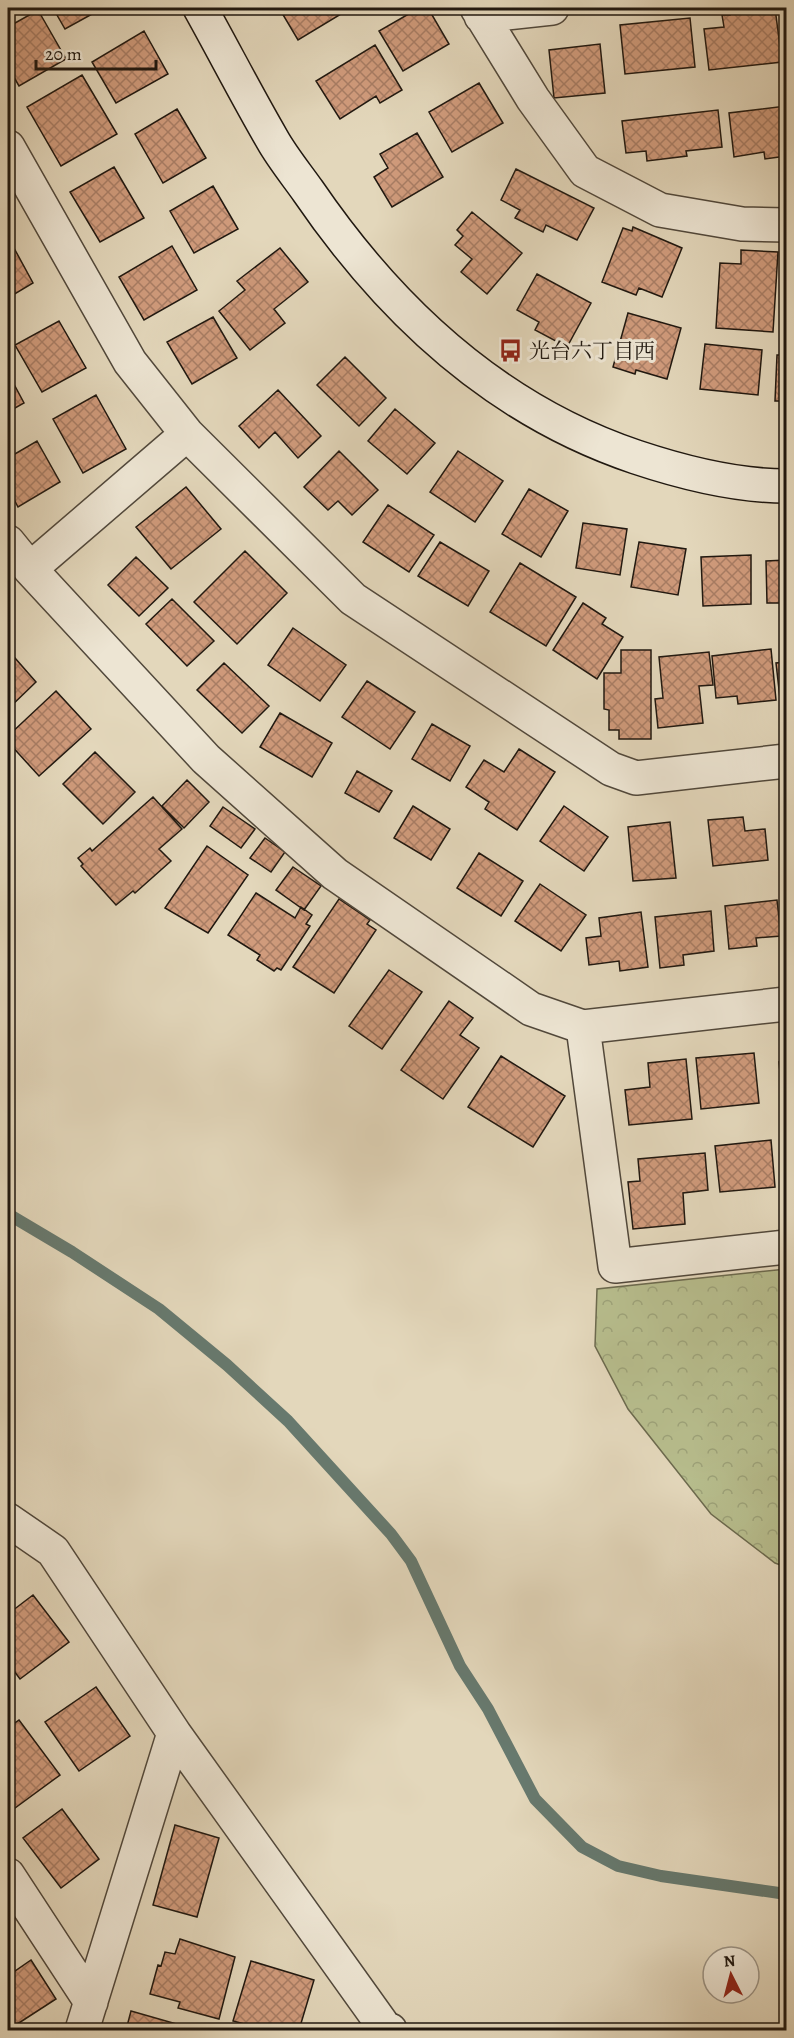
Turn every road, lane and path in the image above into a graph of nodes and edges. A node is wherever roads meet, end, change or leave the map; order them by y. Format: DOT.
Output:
graph roads {
  1 [pos="200,8"];
  2 [pos="552,8"];
  3 [pos="479,12"];
  4 [pos="8,147"];
  5 [pos="786,225"];
  6 [pos="187,434"];
  7 [pos="786,486"];
  8 [pos="8,542"];
  9 [pos="30,569"];
  10 [pos="786,761"];
  11 [pos="786,1004"];
  12 [pos="583,1026"];
  13 [pos="786,1247"];
  14 [pos="8,1520"];
  15 [pos="174,1733"];
  16 [pos="8,1875"];
  17 [pos="86,2016"];
  18 [pos="386,2030"];
  1 -- 7 [label="street"];
  2 -- 3 [label="street"];
  3 -- 5 [label="street"];
  4 -- 6 [label="street"];
  6 -- 9 [label="street"];
  6 -- 10 [label="street"];
  8 -- 9 [label="street"];
  9 -- 12 [label="street"];
  11 -- 12 [label="street"];
  12 -- 13 [label="street"];
  14 -- 15 [label="street"];
  15 -- 17 [label="street"];
  15 -- 18 [label="street"];
  16 -- 17 [label="street"];
}
